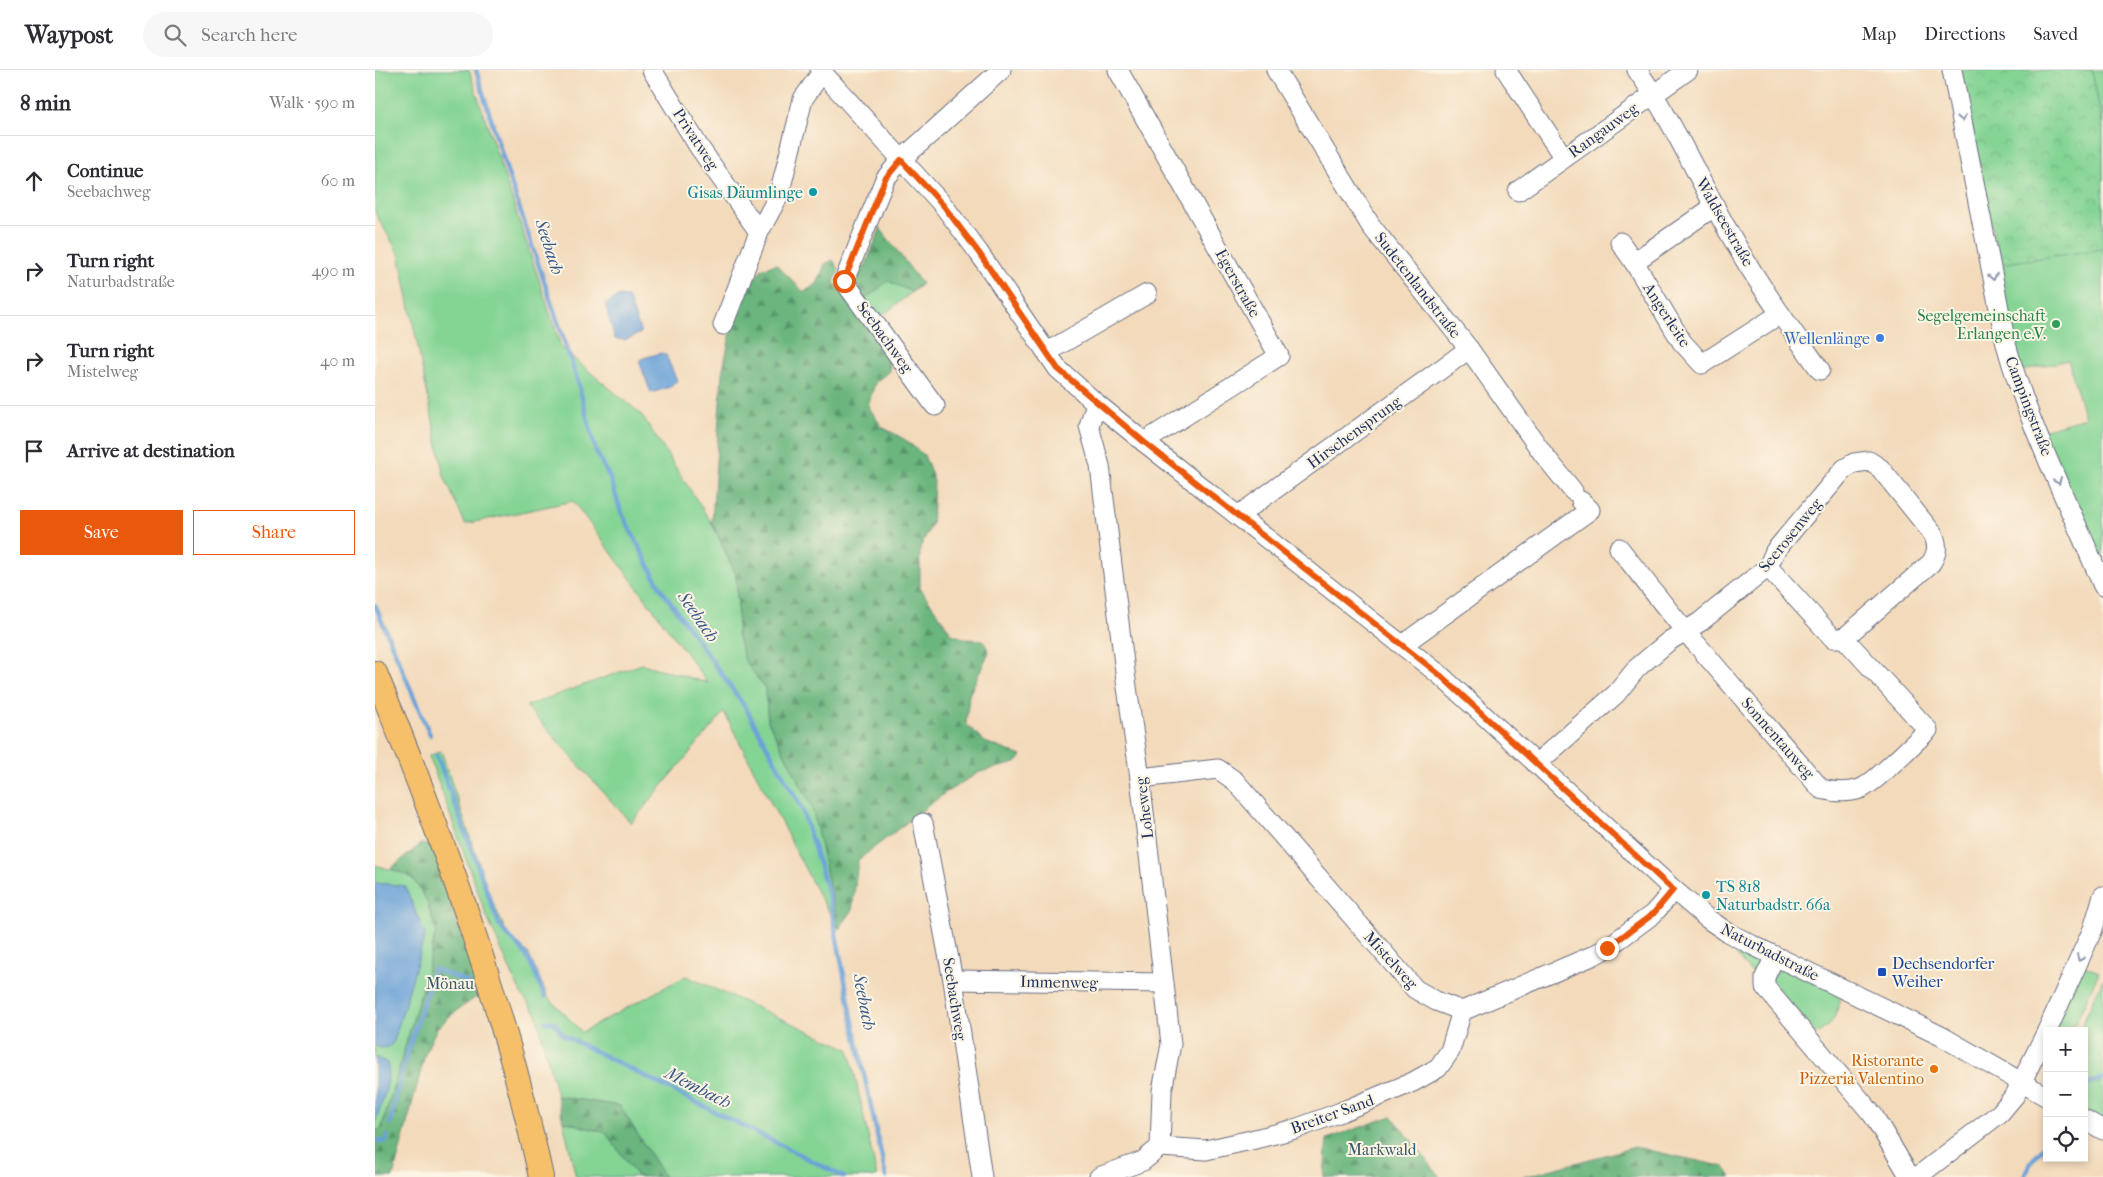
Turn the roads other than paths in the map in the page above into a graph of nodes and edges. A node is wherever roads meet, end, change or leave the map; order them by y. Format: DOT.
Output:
graph roads {
  1 [pos="652,70"];
  2 [pos="1001,70"];
  3 [pos="1117,70"];
  4 [pos="1276,70"];
  5 [pos="1506,70"];
  6 [pos="1637,70"];
  7 [pos="1688,70"];
  8 [pos="1952,70"];
  9 [pos="821,71"];
  10 [pos="1653,93"];
  11 [pos="1564,158"];
  12 [pos="901,160"];
  13 [pos="1518,191"];
  14 [pos="1715,206"];
  15 [pos="759,232"];
  16 [pos="1619,242"];
  17 [pos="1634,262"];
  18 [pos="1147,294"];
  19 [pos="1780,314"];
  20 [pos="723,325"];
  21 [pos="1469,349"];
  22 [pos="1047,352"];
  23 [pos="1820,370"];
  24 [pos="1096,403"];
  25 [pos="935,406"];
  26 [pos="1144,442"];
  27 [pos="1239,515"];
  28 [pos="1619,548"];
  29 [pos="1768,567"];
  30 [pos="2103,586"];
  31 [pos="1685,631"];
  32 [pos="1844,638"];
  33 [pos="1402,645"];
  34 [pos="375,673"];
  35 [pos="1536,764"];
  36 [pos="1140,778"];
  37 [pos="923,823"];
  38 [pos="1673,890"];
  39 [pos="2103,896"];
  40 [pos="1775,956"];
  41 [pos="953,980"];
  42 [pos="1164,983"];
  43 [pos="1462,1011"];
  44 [pos="2049,1027"];
  45 [pos="2043,1039"];
  46 [pos="2021,1081"];
  47 [pos="2043,1095"];
  48 [pos="2088,1121"];
  49 [pos="2103,1130"];
  50 [pos="1159,1147"];
  51 [pos="541,1177"];
  52 [pos="982,1177"];
  53 [pos="1099,1177"];
  54 [pos="1911,1177"];
  55 [pos="1917,1177"];
  1 -- 15 [label="street, Privatweg"];
  2 -- 12 [label="street"];
  3 -- 26 [label="street, Egerstraße"];
  4 -- 21 [label="street, Sudetenlandstraße"];
  5 -- 11 [label="street"];
  6 -- 10 [label="street, Waldseestraße"];
  7 -- 10 [label="street, Rangauweg"];
  8 -- 30 [label="street, Campingstraße, one-way"];
  9 -- 12 [label="street, Naturbadstraße"];
  9 -- 15 [label="street"];
  10 -- 11 [label="street, Rangauweg"];
  10 -- 14 [label="street, Waldseestraße"];
  11 -- 13 [label="street, Rangauweg"];
  12 -- 22 [label="street, Naturbadstraße"];
  12 -- 25 [label="street, Seebachweg"];
  14 -- 17 [label="street"];
  14 -- 19 [label="street, Waldseestraße"];
  15 -- 20 [label="street"];
  16 -- 17 [label="street, Angerleite"];
  17 -- 19 [label="street, Angerleite"];
  18 -- 22 [label="street"];
  19 -- 23 [label="street, Waldseestraße"];
  21 -- 27 [label="street, Hirschensprung"];
  21 -- 33 [label="street, Sudetenlandstraße"];
  22 -- 24 [label="street, Naturbadstraße"];
  24 -- 26 [label="street, Naturbadstraße"];
  24 -- 36 [label="street, Loheweg"];
  26 -- 27 [label="street, Naturbadstraße"];
  27 -- 33 [label="street, Naturbadstraße"];
  28 -- 31 [label="street"];
  29 -- 31 [label="street, Seerosenweg"];
  29 -- 32 [label="street, Sonnentauweg"];
  29 -- 32 [label="street, Seerosenweg"];
  31 -- 32 [label="street, Sonnentauweg"];
  31 -- 35 [label="street, Seerosenweg"];
  33 -- 35 [label="street, Naturbadstraße"];
  34 -- 51 [label="main road"];
  35 -- 38 [label="street, Naturbadstraße"];
  36 -- 42 [label="street, Loheweg"];
  36 -- 43 [label="street, Mistelweg"];
  37 -- 41 [label="street, Seebachweg"];
  38 -- 40 [label="street, Naturbadstraße"];
  38 -- 43 [label="street"];
  39 -- 44 [label="street, one-way"];
  40 -- 46 [label="street, Naturbadstraße"];
  40 -- 54 [label="street"];
  41 -- 42 [label="street, Immenweg"];
  41 -- 52 [label="street, Seebachweg"];
  42 -- 50 [label="street, Loheweg"];
  43 -- 50 [label="street, Breiter Sand"];
  45 -- 46 [label="street"];
  46 -- 47 [label="street, Naturbadstraße"];
  46 -- 55 [label="street"];
  48 -- 49 [label="street"];
  50 -- 53 [label="street"];
}
